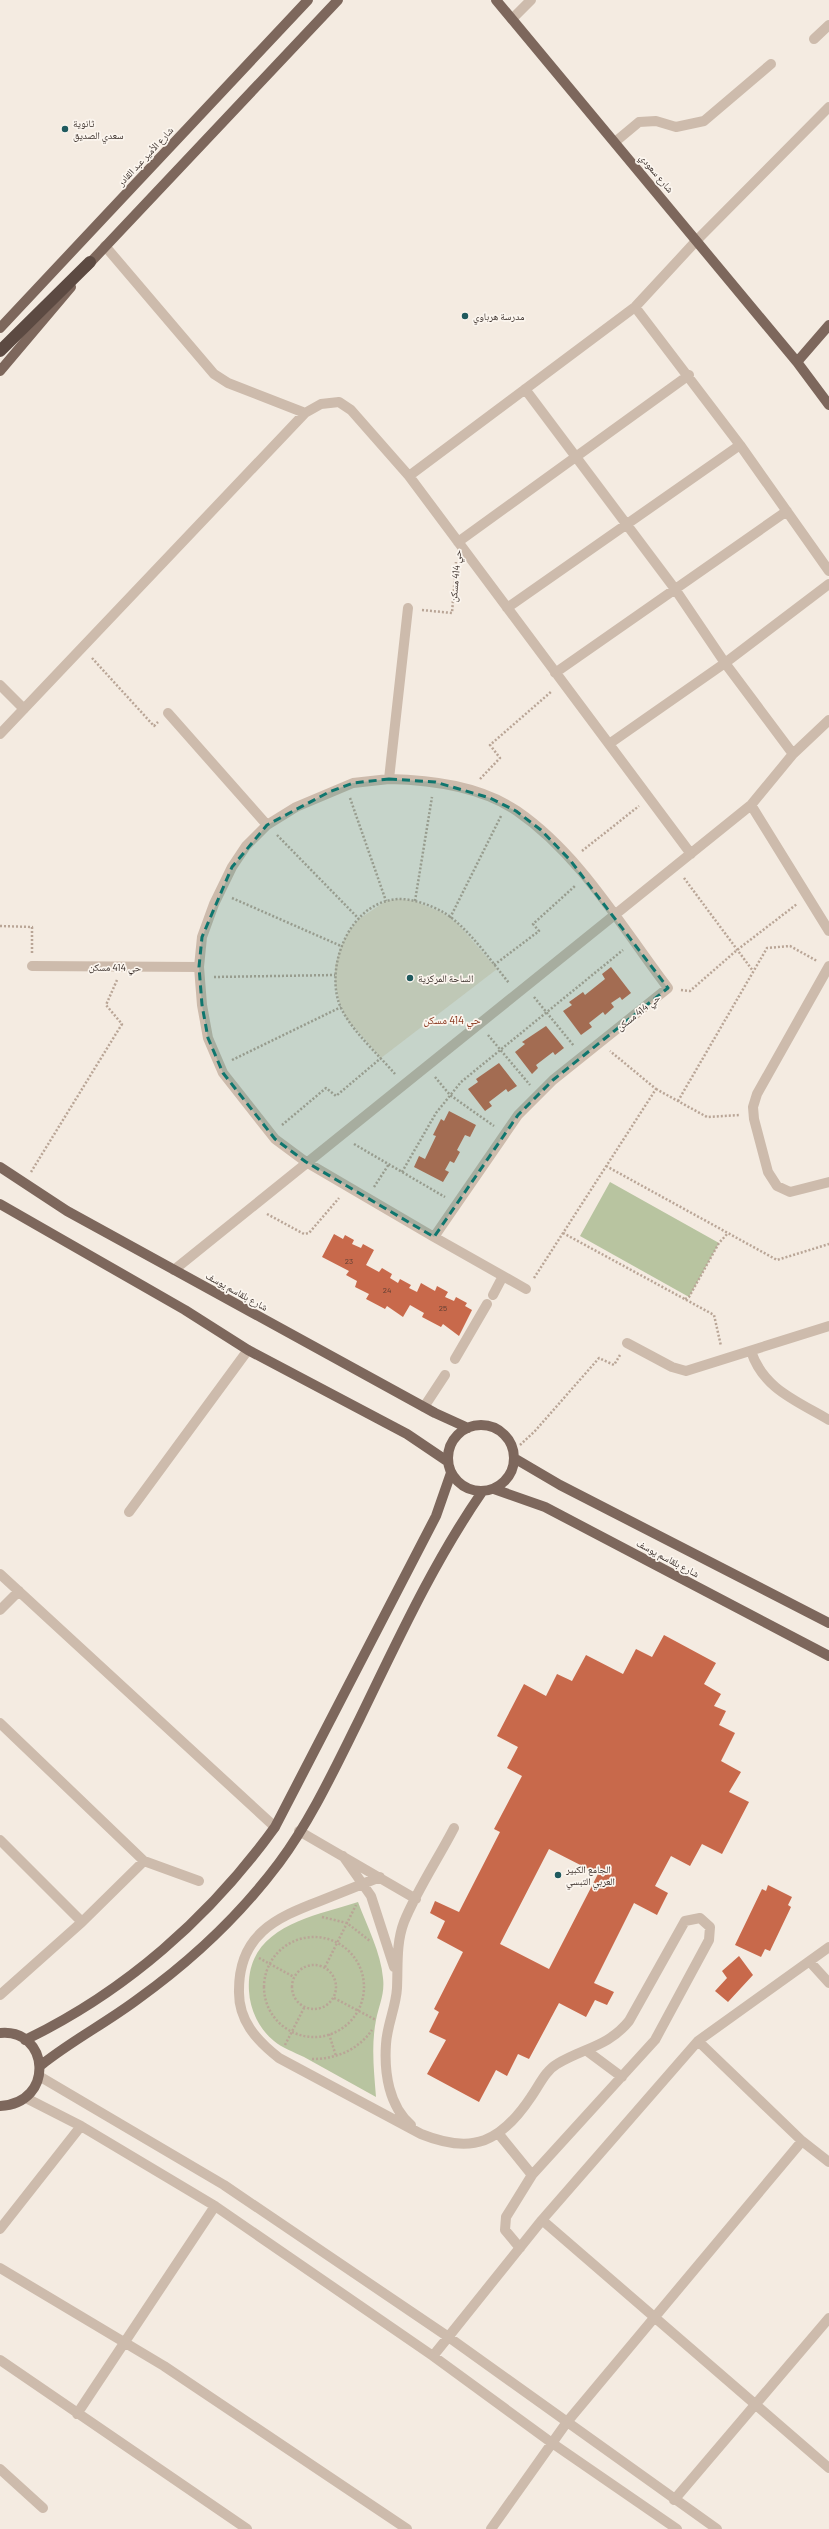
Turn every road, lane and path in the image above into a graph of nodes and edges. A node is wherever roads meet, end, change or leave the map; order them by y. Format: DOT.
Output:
graph roads {
  1 [pos="308,0"];
  2 [pos="338,0"];
  3 [pos="496,0"];
  4 [pos="531,0"];
  5 [pos="512,19"];
  6 [pos="829,25"];
  7 [pos="814,40"];
  8 [pos="771,64"];
  9 [pos="829,107"];
  10 [pos="615,142"];
  11 [pos="697,240"];
  12 [pos="105,246"];
  13 [pos="90,262"];
  14 [pos="635,307"];
  15 [pos="829,325"];
  16 [pos="0,328"];
  17 [pos="0,351"];
  18 [pos="797,362"];
  19 [pos="0,371"];
  20 [pos="689,375"];
  21 [pos="525,390"];
  22 [pos="829,405"];
  23 [pos="305,413"];
  24 [pos="740,445"];
  25 [pos="576,457"];
  26 [pos="409,476"];
  27 [pos="787,511"];
  28 [pos="625,525"];
  29 [pos="458,542"];
  30 [pos="829,571"];
  31 [pos="829,584"];
  32 [pos="675,589"];
  33 [pos="408,608"];
  34 [pos="507,608"];
  35 [pos="83,647"];
  36 [pos="725,663"];
  37 [pos="556,673"];
  38 [pos="0,685"];
  39 [pos="24,708"];
  40 [pos="168,713"];
  41 [pos="829,720"];
  42 [pos="0,734"];
  43 [pos="609,744"];
  44 [pos="793,754"];
  45 [pos="389,779"];
  46 [pos="435,782"];
  47 [pos="346,786"];
  48 [pos="469,790"];
  49 [pos="649,798"];
  50 [pos="752,805"];
  51 [pos="506,806"];
  52 [pos="267,825"];
  53 [pos="691,854"];
  54 [pos="570,860"];
  55 [pos="676,866"];
  56 [pos="585,877"];
  57 [pos="220,893"];
  58 [pos="808,896"];
  59 [pos="386,901"];
  60 [pos="415,901"];
  61 [pos="613,915"];
  62 [pos="450,918"];
  63 [pos="359,919"];
  64 [pos="0,926"];
  65 [pos="829,931"];
  66 [pos="633,943"];
  67 [pos="341,946"];
  68 [pos="737,950"];
  69 [pos="494,965"];
  70 [pos="32,966"];
  71 [pos="123,967"];
  72 [pos="829,967"];
  73 [pos="753,971"];
  74 [pos="199,973"];
  75 [pos="335,975"];
  76 [pos="668,988"];
  77 [pos="521,989"];
  78 [pos="341,1007"];
  79 [pos="547,1013"];
  80 [pos="478,1024"];
  81 [pos="599,1042"];
  82 [pos="501,1050"];
  83 [pos="582,1056"];
  84 [pos="381,1058"];
  85 [pos="220,1066"];
  86 [pos="425,1066"];
  87 [pos="403,1084"];
  88 [pos="656,1089"];
  89 [pos="450,1094"];
  90 [pos="538,1094"];
  91 [pos="678,1101"];
  92 [pos="754,1115"];
  93 [pos="271,1134"];
  94 [pos="504,1134"];
  95 [pos="340,1135"];
  96 [pos="306,1162"];
  97 [pos="389,1164"];
  98 [pos="606,1166"];
  99 [pos="0,1167"];
  100 [pos="402,1172"];
  101 [pos="829,1182"];
  102 [pos="24,1183"];
  103 [pos="348,1187"];
  104 [pos="367,1198"];
  105 [pos="456,1203"];
  106 [pos="0,1204"];
  107 [pos="253,1206"];
  108 [pos="563,1233"];
  109 [pos="728,1233"];
  110 [pos="434,1237"];
  111 [pos="829,1244"];
  112 [pos="174,1270"];
  113 [pos="503,1276"];
  114 [pos="526,1289"];
  115 [pos="492,1295"];
  116 [pos="685,1299"];
  117 [pos="487,1304"];
  118 [pos="829,1326"];
  119 [pos="627,1343"];
  120 [pos="248,1350"];
  121 [pos="751,1351"];
  122 [pos="455,1359"];
  123 [pos="724,1360"];
  124 [pos="445,1375"];
  125 [pos="424,1407"];
  126 [pos="829,1420"];
  127 [pos="468,1428"];
  128 [pos="514,1454"];
  129 [pos="447,1461"];
  130 [pos="451,1473"];
  131 [pos="494,1489"];
  132 [pos="482,1492"];
  133 [pos="130,1512"];
  134 [pos="0,1574"];
  135 [pos="19,1591"];
  136 [pos="0,1610"];
  137 [pos="829,1623"];
  138 [pos="829,1656"];
  139 [pos="0,1723"];
  140 [pos="275,1827"];
  141 [pos="454,1828"];
  142 [pos="299,1831"];
  143 [pos="0,1840"];
  144 [pos="343,1856"];
  145 [pos="144,1861"];
  146 [pos="380,1877"];
  147 [pos="199,1881"];
  148 [pos="364,1884"];
  149 [pos="416,1899"];
  150 [pos="356,1904"];
  151 [pos="319,1917"];
  152 [pos="82,1922"];
  153 [pos="347,1923"];
  154 [pos="337,1942"];
  155 [pos="373,1944"];
  156 [pos="829,1947"];
  157 [pos="246,1952"];
  158 [pos="810,1962"];
  159 [pos="270,1964"];
  160 [pos="325,1967"];
  161 [pos="294,1977"];
  162 [pos="829,1983"];
  163 [pos="397,1988"];
  164 [pos="0,1995"];
  165 [pos="334,1998"];
  166 [pos="304,2006"];
  167 [pos="359,2011"];
  168 [pos="389,2027"];
  169 [pos="372,2030"];
  170 [pos="292,2032"];
  171 [pos="0,2033"];
  172 [pos="329,2034"];
  173 [pos="25,2040"];
  174 [pos="698,2041"];
  175 [pos="587,2051"];
  176 [pos="336,2056"];
  177 [pos="278,2058"];
  178 [pos="309,2059"];
  179 [pos="40,2071"];
  180 [pos="622,2077"];
  181 [pos="26,2098"];
  182 [pos="0,2106"];
  183 [pos="81,2126"];
  184 [pos="498,2133"];
  185 [pos="421,2134"];
  186 [pos="802,2142"];
  187 [pos="829,2162"];
  188 [pos="532,2175"];
  189 [pos="215,2206"];
  190 [pos="542,2220"];
  191 [pos="0,2229"];
  192 [pos="520,2248"];
  193 [pos="0,2268"];
  194 [pos="654,2316"];
  195 [pos="829,2318"];
  196 [pos="447,2336"];
  197 [pos="124,2342"];
  198 [pos="432,2356"];
  199 [pos="0,2360"];
  200 [pos="756,2405"];
  201 [pos="77,2414"];
  202 [pos="567,2422"];
  203 [pos="552,2443"];
  204 [pos="829,2468"];
  205 [pos="0,2469"];
  206 [pos="674,2500"];
  207 [pos="43,2508"];
  208 [pos="405,2528"];
  209 [pos="247,2529"];
  210 [pos="491,2529"];
  211 [pos="677,2529"];
  212 [pos="717,2529"];
  1 -- 16 [label="main road, شارع الأمير عبد القادر"];
  2 -- 12 [label="main road"];
  3 -- 5 [label="main road, شارع سعودي"];
  4 -- 5 [label="street"];
  5 -- 10 [label="main road, شارع سعودي"];
  6 -- 7 [label="street"];
  8 -- 10 [label="street"];
  9 -- 11 [label="street"];
  10 -- 11 [label="main road, شارع سعودي"];
  11 -- 14 [label="street"];
  11 -- 18 [label="main road, شارع سعودي"];
  12 -- 13 [label="main road"];
  12 -- 23 [label="street"];
  13 -- 17 [label="highway"];
  13 -- 19 [label="main road"];
  14 -- 20 [label="street"];
  14 -- 21 [label="street"];
  15 -- 18 [label="main road"];
  18 -- 22 [label="main road, شارع سعودي"];
  20 -- 24 [label="street"];
  20 -- 25 [label="street"];
  21 -- 25 [label="street"];
  21 -- 26 [label="street"];
  23 -- 26 [label="street"];
  23 -- 35 [label="street"];
  24 -- 27 [label="street"];
  24 -- 28 [label="street"];
  25 -- 28 [label="street"];
  25 -- 29 [label="street"];
  26 -- 29 [label="street"];
  27 -- 30 [label="street"];
  27 -- 32 [label="street"];
  28 -- 32 [label="street"];
  28 -- 34 [label="street"];
  29 -- 33 [label="path, حي 414 مسكن"];
  29 -- 34 [label="street"];
  31 -- 36 [label="street"];
  32 -- 36 [label="street"];
  32 -- 37 [label="street"];
  33 -- 45 [label="street"];
  34 -- 37 [label="street"];
  35 -- 39 [label="street"];
  35 -- 40 [label="path"];
  36 -- 43 [label="street"];
  36 -- 44 [label="street"];
  37 -- 43 [label="street"];
  37 -- 48 [label="path"];
  38 -- 39 [label="street"];
  39 -- 42 [label="street"];
  40 -- 52 [label="street"];
  41 -- 44 [label="street"];
  43 -- 49 [label="street"];
  44 -- 50 [label="street"];
  45 -- 46 [label="street, حي 414 مسكن"];
  45 -- 47 [label="street, حي 414 مسكن"];
  46 -- 48 [label="street, حي 414 مسكن"];
  46 -- 60 [label="path"];
  47 -- 52 [label="street, حي 414 مسكن"];
  47 -- 59 [label="path"];
  48 -- 51 [label="street, حي 414 مسكن"];
  49 -- 53 [label="street"];
  49 -- 54 [label="path"];
  50 -- 53 [label="street"];
  50 -- 58 [label="street"];
  51 -- 54 [label="street, حي 414 مسكن"];
  51 -- 62 [label="path"];
  52 -- 57 [label="street, حي 414 مسكن"];
  52 -- 63 [label="path"];
  53 -- 55 [label="street"];
  54 -- 56 [label="street, حي 414 مسكن"];
  55 -- 61 [label="street"];
  55 -- 68 [label="path"];
  56 -- 61 [label="street, حي 414 مسكن"];
  56 -- 69 [label="path"];
  57 -- 67 [label="path"];
  57 -- 74 [label="street, حي 414 مسكن"];
  58 -- 65 [label="street"];
  58 -- 68 [label="path"];
  59 -- 60 [label="path"];
  59 -- 63 [label="path"];
  60 -- 62 [label="path"];
  61 -- 66 [label="street, حي 414 مسكن"];
  61 -- 77 [label="street"];
  62 -- 69 [label="path"];
  63 -- 67 [label="path"];
  64 -- 70 [label="path"];
  66 -- 76 [label="street, حي 414 مسكن"];
  66 -- 79 [label="path"];
  67 -- 75 [label="path"];
  68 -- 73 [label="path"];
  68 -- 76 [label="path"];
  69 -- 77 [label="path"];
  70 -- 71 [label="street, حي 414 مسكن"];
  71 -- 74 [label="street, حي 414 مسكن"];
  71 -- 102 [label="path"];
  72 -- 73 [label="path"];
  72 -- 92 [label="street"];
  73 -- 91 [label="path"];
  74 -- 75 [label="path"];
  74 -- 85 [label="street, حي 414 مسكن"];
  75 -- 78 [label="path"];
  76 -- 81 [label="street, حي 414 مسكن"];
  77 -- 79 [label="path"];
  77 -- 80 [label="street"];
  78 -- 84 [label="path"];
  78 -- 85 [label="path"];
  79 -- 82 [label="path"];
  79 -- 83 [label="path"];
  80 -- 82 [label="path"];
  80 -- 86 [label="street"];
  81 -- 83 [label="street, حي 414 مسكن"];
  81 -- 88 [label="path"];
  82 -- 89 [label="path"];
  82 -- 90 [label="path"];
  83 -- 90 [label="street, حي 414 مسكن"];
  84 -- 87 [label="path"];
  84 -- 93 [label="path"];
  85 -- 93 [label="street, حي 414 مسكن"];
  86 -- 87 [label="street"];
  86 -- 89 [label="path"];
  87 -- 95 [label="street"];
  88 -- 91 [label="path"];
  88 -- 98 [label="path"];
  89 -- 94 [label="path"];
  89 -- 100 [label="path"];
  90 -- 94 [label="street, حي 414 مسكن"];
  91 -- 92 [label="path"];
  92 -- 101 [label="street"];
  93 -- 96 [label="street, حي 414 مسكن"];
  94 -- 105 [label="street, حي 414 مسكن"];
  95 -- 96 [label="street"];
  95 -- 97 [label="path"];
  96 -- 103 [label="street, حي 414 مسكن"];
  96 -- 107 [label="street"];
  97 -- 100 [label="path"];
  97 -- 104 [label="path"];
  98 -- 108 [label="path"];
  98 -- 109 [label="path"];
  99 -- 102 [label="main road, شارع بلقاسم يوسف"];
  100 -- 105 [label="path"];
  102 -- 112 [label="main road, شارع بلقاسم يوسف"];
  103 -- 104 [label="street, حي 414 مسكن"];
  103 -- 107 [label="path"];
  104 -- 110 [label="street, حي 414 مسكن"];
  105 -- 110 [label="street, حي 414 مسكن"];
  106 -- 120 [label="main road"];
  107 -- 112 [label="street"];
  108 -- 114 [label="path"];
  108 -- 116 [label="path"];
  109 -- 111 [label="path"];
  109 -- 116 [label="path"];
  110 -- 113 [label="street, حي 414 مسكن"];
  112 -- 125 [label="main road, شارع بلقاسم يوسف"];
  113 -- 114 [label="street, حي 414 مسكن"];
  113 -- 115 [label="street"];
  116 -- 123 [label="path"];
  117 -- 122 [label="street"];
  118 -- 121 [label="street"];
  119 -- 123 [label="street"];
  119 -- 128 [label="path"];
  120 -- 129 [label="main road"];
  120 -- 133 [label="street"];
  121 -- 123 [label="street"];
  121 -- 126 [label="street"];
  124 -- 125 [label="street"];
  125 -- 127 [label="main road, شارع بلقاسم يوسف"];
  127 -- 128 [label="main road"];
  127 -- 129 [label="main road"];
  128 -- 131 [label="main road"];
  128 -- 137 [label="main road, شارع بلقاسم يوسف"];
  129 -- 130 [label="main road"];
  130 -- 132 [label="main road"];
  130 -- 140 [label="main road"];
  131 -- 132 [label="main road"];
  131 -- 138 [label="main road, شارع بلقاسم يوسف"];
  132 -- 142 [label="main road"];
  134 -- 135 [label="street"];
  135 -- 136 [label="street"];
  135 -- 140 [label="street"];
  139 -- 145 [label="street"];
  140 -- 173 [label="main road"];
  141 -- 149 [label="street"];
  142 -- 144 [label="street"];
  142 -- 179 [label="main road"];
  143 -- 152 [label="street"];
  144 -- 146 [label="street"];
  144 -- 148 [label="street"];
  145 -- 147 [label="street"];
  145 -- 152 [label="street"];
  146 -- 148 [label="street"];
  146 -- 149 [label="street"];
  148 -- 157 [label="street"];
  148 -- 163 [label="street"];
  149 -- 163 [label="street"];
  150 -- 153 [label="path"];
  151 -- 153 [label="path"];
  152 -- 164 [label="street"];
  153 -- 154 [label="path"];
  153 -- 155 [label="path"];
  154 -- 159 [label="path"];
  154 -- 160 [label="path"];
  154 -- 167 [label="path"];
  156 -- 158 [label="street"];
  157 -- 159 [label="path"];
  157 -- 177 [label="street"];
  158 -- 162 [label="street"];
  158 -- 174 [label="street"];
  159 -- 161 [label="path"];
  159 -- 170 [label="path"];
  160 -- 161 [label="path"];
  160 -- 165 [label="path"];
  161 -- 166 [label="path"];
  163 -- 168 [label="street"];
  165 -- 166 [label="path"];
  165 -- 167 [label="path"];
  166 -- 170 [label="path"];
  167 -- 168 [label="path"];
  167 -- 172 [label="path"];
  168 -- 185 [label="street"];
  169 -- 176 [label="path"];
  170 -- 172 [label="path"];
  170 -- 177 [label="path"];
  171 -- 173 [label="main road"];
  172 -- 176 [label="path"];
  173 -- 179 [label="main road"];
  174 -- 186 [label="street"];
  174 -- 190 [label="street"];
  175 -- 180 [label="street"];
  175 -- 180 [label="street"];
  175 -- 184 [label="street"];
  176 -- 178 [label="path"];
  177 -- 185 [label="street"];
  179 -- 181 [label="main road"];
  179 -- 196 [label="street"];
  180 -- 188 [label="street"];
  181 -- 182 [label="main road"];
  181 -- 183 [label="street"];
  183 -- 189 [label="street"];
  183 -- 191 [label="street"];
  184 -- 185 [label="street"];
  184 -- 188 [label="street"];
  186 -- 187 [label="street"];
  186 -- 194 [label="street"];
  188 -- 192 [label="street"];
  189 -- 197 [label="street"];
  189 -- 198 [label="street"];
  190 -- 192 [label="street"];
  190 -- 194 [label="street"];
  192 -- 196 [label="street"];
  193 -- 197 [label="street"];
  194 -- 200 [label="street"];
  194 -- 202 [label="street"];
  195 -- 200 [label="street"];
  196 -- 198 [label="street"];
  196 -- 202 [label="street"];
  197 -- 201 [label="street"];
  197 -- 208 [label="street"];
  198 -- 203 [label="street"];
  199 -- 201 [label="street"];
  200 -- 204 [label="street"];
  200 -- 206 [label="street"];
  201 -- 209 [label="street"];
  202 -- 203 [label="street"];
  202 -- 206 [label="street"];
  203 -- 210 [label="street"];
  203 -- 211 [label="street"];
  205 -- 207 [label="street"];
  206 -- 212 [label="street"];
}
